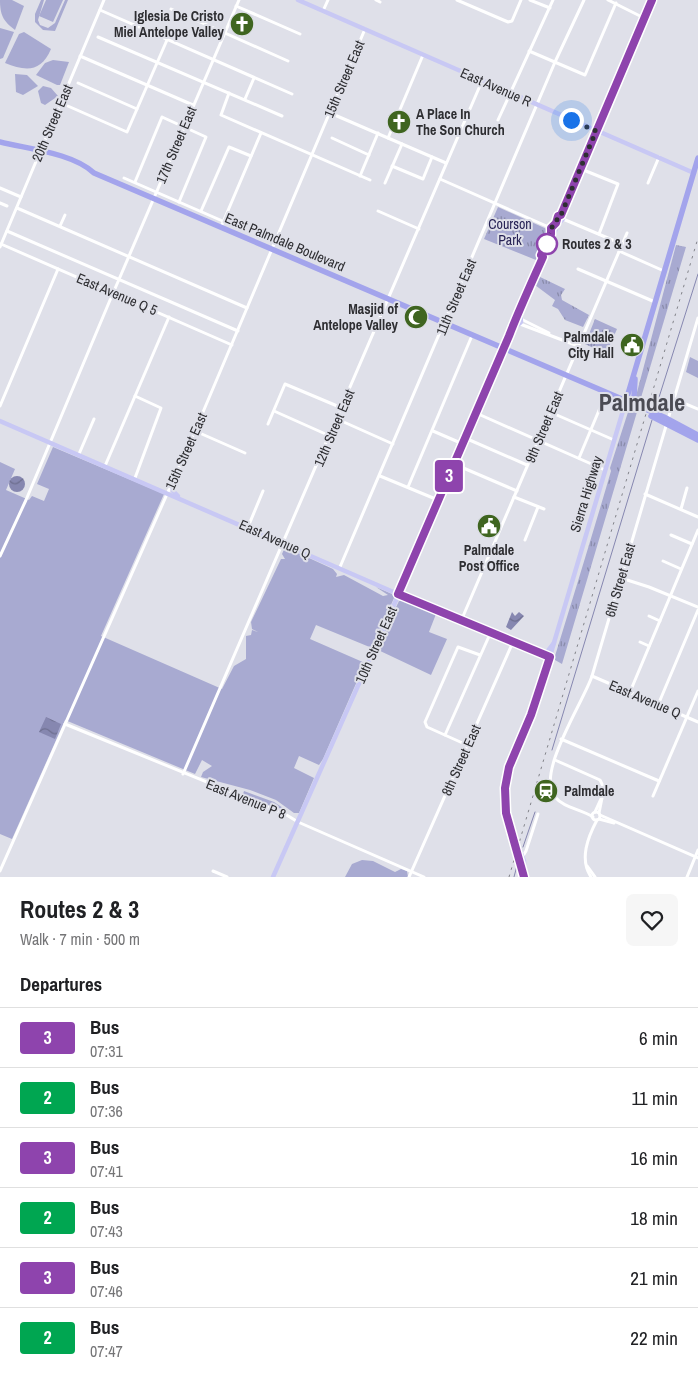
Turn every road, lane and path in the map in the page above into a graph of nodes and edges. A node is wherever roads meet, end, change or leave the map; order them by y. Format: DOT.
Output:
graph roads {
  1 [pos="104,0"];
  2 [pos="239,0"];
  3 [pos="298,0"];
  4 [pos="328,0"];
  5 [pos="457,0"];
  6 [pos="521,0"];
  7 [pos="530,0"];
  8 [pos="553,0"];
  9 [pos="584,0"];
  10 [pos="608,0"];
  11 [pos="652,0"];
  12 [pos="616,3"];
  13 [pos="236,6"];
  14 [pos="550,8"];
  15 [pos="171,9"];
  16 [pos="100,10"];
  17 [pos="323,11"];
  18 [pos="644,18"];
  19 [pos="365,29"];
  20 [pos="225,33"];
  21 [pos="300,34"];
  22 [pos="98,37"];
  23 [pos="168,40"];
  24 [pos="530,51"];
  25 [pos="423,55"];
  26 [pos="80,56"];
  27 [pos="213,60"];
  28 [pos="288,61"];
  29 [pos="555,62"];
  30 [pos="157,63"];
  31 [pos="254,78"];
  32 [pos="482,81"];
  33 [pos="203,82"];
  34 [pos="78,83"];
  35 [pos="147,86"];
  36 [pos="230,93"];
  37 [pos="510,93"];
  38 [pos="292,94"];
  39 [pos="245,100"];
  40 [pos="61,103"];
  41 [pos="193,105"];
  42 [pos="538,105"];
  43 [pos="137,109"];
  44 [pos="330,113"];
  45 [pos="282,116"];
  46 [pos="498,120"];
  47 [pos="184,127"];
  48 [pos="596,131"];
  49 [pos="261,132"];
  50 [pos="378,133"];
  51 [pos="332,138"];
  52 [pos="388,138"];
  53 [pos="0,142"];
  54 [pos="402,144"];
  55 [pos="42,152"];
  56 [pos="369,154"];
  57 [pos="312,155"];
  58 [pos="251,156"];
  59 [pos="432,157"];
  60 [pos="659,158"];
  61 [pos="698,158"];
  62 [pos="69,163"];
  63 [pos="446,163"];
  64 [pos="85,166"];
  65 [pos="392,166"];
  66 [pos="580,168"];
  67 [pos="93,172"];
  68 [pos="697,174"];
  69 [pos="360,176"];
  70 [pos="124,178"];
  71 [pos="440,179"];
  72 [pos="370,180"];
  73 [pos="135,182"];
  74 [pos="384,183"];
  75 [pos="648,183"];
  76 [pos="0,188"];
  77 [pos="155,195"];
  78 [pos="21,197"];
  79 [pos="179,202"];
  80 [pos="0,203"];
  81 [pos="495,204"];
  82 [pos="7,206"];
  83 [pos="16,208"];
  84 [pos="378,211"];
  85 [pos="201,212"];
  86 [pos="65,215"];
  87 [pos="561,218"];
  88 [pos="222,224"];
  89 [pos="60,226"];
  90 [pos="234,226"];
  91 [pos="419,229"];
  92 [pos="554,229"];
  93 [pos="7,231"];
  94 [pos="627,233"];
  95 [pos="599,234"];
  96 [pos="622,244"];
  97 [pos="0,246"];
  98 [pos="272,249"];
  99 [pos="619,252"];
  100 [pos="130,257"];
  101 [pos="58,269"];
  102 [pos="578,269"];
  103 [pos="665,271"];
  104 [pos="119,280"];
  105 [pos="606,281"];
  106 [pos="114,292"];
  107 [pos="388,300"];
  108 [pos="656,303"];
  109 [pos="247,308"];
  110 [pos="169,317"];
  111 [pos="698,318"];
  112 [pos="518,320"];
  113 [pos="444,324"];
  114 [pos="238,331"];
  115 [pos="469,336"];
  116 [pos="232,345"];
  117 [pos="578,346"];
  118 [pos="503,349"];
  119 [pos="634,376"];
  120 [pos="565,377"];
  121 [pos="135,396"];
  122 [pos="606,396"];
  123 [pos="674,399"];
  124 [pos="626,402"];
  125 [pos="0,406"];
  126 [pos="342,408"];
  127 [pos="645,409"];
  128 [pos="698,409"];
  129 [pos="274,411"];
  130 [pos="550,412"];
  131 [pos="476,413"];
  132 [pos="94,418"];
  133 [pos="337,419"];
  134 [pos="0,421"];
  135 [pos="667,421"];
  136 [pos="268,424"];
  137 [pos="433,430"];
  138 [pos="591,430"];
  139 [pos="195,431"];
  140 [pos="698,435"];
  141 [pos="330,436"];
  142 [pos="538,440"];
  143 [pos="615,440"];
  144 [pos="698,440"];
  145 [pos="464,441"];
  146 [pos="50,443"];
  147 [pos="393,444"];
  148 [pos="245,453"];
  149 [pos="79,454"];
  150 [pos="579,458"];
  151 [pos="454,464"];
  152 [pos="527,465"];
  153 [pos="105,466"];
  154 [pos="606,471"];
  155 [pos="380,476"];
  156 [pos="134,478"];
  157 [pos="172,482"];
  158 [pos="408,487"];
  159 [pos="687,488"];
  160 [pos="263,491"];
  161 [pos="517,491"];
  162 [pos="168,492"];
  163 [pos="646,494"];
  164 [pos="179,497"];
  165 [pos="514,497"];
  166 [pos="438,500"];
  167 [pos="538,507"];
  168 [pos="544,509"];
  169 [pos="681,509"];
  170 [pos="698,517"];
  171 [pos="248,527"];
  172 [pos="698,530"];
  173 [pos="671,535"];
  174 [pos="525,540"];
  175 [pos="284,543"];
  176 [pos="692,544"];
  177 [pos="0,556"];
  178 [pos="663,561"];
  179 [pos="340,567"];
  180 [pos="681,569"];
  181 [pos="621,578"];
  182 [pos="398,594"];
  183 [pos="670,596"];
  184 [pos="698,609"];
  185 [pos="649,616"];
  186 [pos="461,621"];
  187 [pos="660,621"];
  188 [pos="490,634"];
  189 [pos="513,642"];
  190 [pos="554,642"];
  191 [pos="640,642"];
  192 [pos="649,646"];
  193 [pos="538,653"];
  194 [pos="480,656"];
  195 [pos="550,657"];
  196 [pos="592,676"];
  197 [pos="698,691"];
  198 [pos="630,692"];
  199 [pos="658,704"];
  200 [pos="687,717"];
  201 [pos="698,722"];
  202 [pos="65,724"];
  203 [pos="445,735"];
  204 [pos="561,739"];
  205 [pos="468,745"];
  206 [pos="555,760"];
  207 [pos="183,774"];
  208 [pos="660,781"];
  209 [pos="653,796"];
  210 [pos="538,814"];
  211 [pos="597,816"];
  212 [pos="298,822"];
  213 [pos="513,837"];
  214 [pos="698,850"];
  215 [pos="522,856"];
  216 [pos="697,857"];
  217 [pos="586,865"];
  218 [pos="0,871"];
  219 [pos="213,871"];
  220 [pos="412,871"];
  221 [pos="524,874"];
  222 [pos="227,877"];
  223 [pos="273,877"];
  224 [pos="409,877"];
  225 [pos="424,877"];
  226 [pos="591,877"];
  227 [pos="595,877"];
  228 [pos="687,877"];
  1 -- 16 [label="street, 20th Street East"];
  2 -- 13 [label="street, 17th Street East"];
  3 -- 17 [label="main road, East Avenue R"];
  4 -- 17 [label="street"];
  5 -- 6 [label="street"];
  7 -- 14 [label="street"];
  8 -- 14 [label="street"];
  9 -- 29 [label="street, 11th Street East"];
  10 -- 12 [label="street"];
  11 -- 18 [label="main road"];
  12 -- 18 [label="street"];
  12 -- 29 [label="street"];
  13 -- 20 [label="street, 17th Street East"];
  13 -- 21 [label="street"];
  14 -- 24 [label="street"];
  15 -- 20 [label="street"];
  16 -- 23 [label="street"];
  16 -- 26 [label="street, 20th Street East"];
  17 -- 19 [label="main road, East Avenue R"];
  18 -- 48 [label="main road"];
  19 -- 25 [label="main road, East Avenue R"];
  19 -- 44 [label="street, 15th Street East"];
  20 -- 27 [label="street, 17th Street East"];
  20 -- 28 [label="street"];
  22 -- 30 [label="street"];
  23 -- 27 [label="street"];
  23 -- 30 [label="street"];
  24 -- 29 [label="street"];
  24 -- 37 [label="street"];
  25 -- 32 [label="main road, East Avenue R"];
  25 -- 52 [label="street"];
  26 -- 35 [label="street"];
  26 -- 40 [label="street, 20th Street East"];
  27 -- 31 [label="street"];
  27 -- 33 [label="street, 17th Street East"];
  29 -- 42 [label="street, 11th Street East"];
  30 -- 33 [label="street"];
  30 -- 35 [label="street"];
  31 -- 38 [label="street"];
  31 -- 39 [label="street"];
  32 -- 37 [label="main road, East Avenue R"];
  32 -- 63 [label="street, 12th Street East"];
  33 -- 36 [label="street"];
  33 -- 41 [label="street, 17th Street East"];
  34 -- 43 [label="street"];
  35 -- 41 [label="street"];
  35 -- 43 [label="street"];
  36 -- 39 [label="street"];
  36 -- 49 [label="street"];
  37 -- 42 [label="main road, East Avenue R"];
  37 -- 46 [label="street"];
  39 -- 45 [label="street"];
  40 -- 43 [label="street"];
  40 -- 55 [label="street, 20th Street East"];
  41 -- 47 [label="street, 17th Street East"];
  42 -- 48 [label="main road, East Avenue R"];
  42 -- 81 [label="street, 11th Street East"];
  44 -- 50 [label="street"];
  44 -- 57 [label="street, 15th Street East"];
  47 -- 73 [label="street"];
  47 -- 77 [label="street, 17th Street East"];
  47 -- 79 [label="street"];
  48 -- 60 [label="main road, East Avenue R"];
  48 -- 66 [label="main road"];
  49 -- 57 [label="street"];
  49 -- 58 [label="street"];
  50 -- 52 [label="street"];
  50 -- 56 [label="street"];
  51 -- 56 [label="street"];
  52 -- 54 [label="street"];
  53 -- 55 [label="highway, East Palmdale Boulevard"];
  54 -- 59 [label="street"];
  54 -- 65 [label="street"];
  55 -- 62 [label="highway, East Palmdale Boulevard"];
  55 -- 64 [label="highway, East Palmdale Boulevard"];
  55 -- 78 [label="street, 20th Street East"];
  56 -- 69 [label="street"];
  57 -- 69 [label="street"];
  57 -- 98 [label="street, 15th Street East"];
  58 -- 85 [label="street"];
  58 -- 88 [label="street"];
  59 -- 63 [label="street"];
  59 -- 65 [label="street"];
  60 -- 68 [label="main road, East Avenue R"];
  60 -- 75 [label="street"];
  61 -- 68 [label="highway, Sierra Highway"];
  62 -- 64 [label="highway"];
  62 -- 67 [label="highway, East Palmdale Boulevard"];
  63 -- 71 [label="street, 12th Street East"];
  64 -- 67 [label="highway, East Palmdale Boulevard"];
  65 -- 74 [label="street"];
  66 -- 87 [label="main road"];
  66 -- 95 [label="street"];
  67 -- 77 [label="highway, East Palmdale Boulevard"];
  68 -- 103 [label="highway, Sierra Highway"];
  69 -- 72 [label="street"];
  70 -- 73 [label="street, East Palmdale Boulevard"];
  71 -- 81 [label="street"];
  71 -- 91 [label="street, 12th Street East"];
  73 -- 77 [label="street, East Palmdale Boulevard"];
  76 -- 78 [label="street"];
  77 -- 79 [label="street, East Palmdale Boulevard"];
  77 -- 88 [label="highway, East Palmdale Boulevard"];
  77 -- 100 [label="street, 17th Street East"];
  78 -- 83 [label="street, 20th Street East"];
  79 -- 85 [label="street, East Palmdale Boulevard"];
  80 -- 82 [label="street"];
  81 -- 92 [label="street"];
  81 -- 113 [label="street, 11th Street East"];
  83 -- 89 [label="street"];
  83 -- 93 [label="street, 20th Street East"];
  84 -- 91 [label="street"];
  85 -- 88 [label="street, East Palmdale Boulevard"];
  86 -- 89 [label="street"];
  87 -- 92 [label="main road"];
  87 -- 95 [label="street"];
  88 -- 90 [label="street, East Palmdale Boulevard"];
  88 -- 98 [label="highway, East Palmdale Boulevard"];
  89 -- 100 [label="street"];
  91 -- 107 [label="street, 12th Street East"];
  92 -- 112 [label="main road"];
  93 -- 97 [label="street, 20th Street East"];
  93 -- 104 [label="street"];
  94 -- 96 [label="street, 9th Street East"];
  95 -- 96 [label="street"];
  96 -- 99 [label="street, 9th Street East"];
  97 -- 101 [label="street, East Avenue Q 5"];
  98 -- 107 [label="highway, East Palmdale Boulevard"];
  98 -- 109 [label="street, 15th Street East"];
  99 -- 103 [label="street"];
  99 -- 105 [label="street, 9th Street East"];
  100 -- 104 [label="street, 17th Street East"];
  100 -- 109 [label="street"];
  101 -- 106 [label="street, East Avenue Q 5"];
  101 -- 125 [label="street"];
  102 -- 105 [label="street"];
  103 -- 108 [label="highway, Sierra Highway"];
  104 -- 106 [label="street, 17th Street East"];
  104 -- 114 [label="street"];
  105 -- 108 [label="street"];
  105 -- 117 [label="street, 9th Street East"];
  106 -- 110 [label="street, East Avenue Q 5"];
  106 -- 146 [label="street, 17th Street East"];
  107 -- 113 [label="highway, East Palmdale Boulevard"];
  107 -- 126 [label="street, 12th Street East"];
  108 -- 119 [label="highway, Sierra Highway"];
  109 -- 114 [label="street, 15th Street East"];
  110 -- 116 [label="street, East Avenue Q 5"];
  110 -- 121 [label="street"];
  111 -- 123 [label="street, 6th Street East"];
  112 -- 117 [label="street"];
  112 -- 118 [label="main road, 10th Street East"];
  113 -- 115 [label="highway, East Palmdale Boulevard"];
  113 -- 147 [label="street, 11th Street East"];
  114 -- 116 [label="street, 15th Street East"];
  115 -- 118 [label="highway, East Palmdale Boulevard"];
  115 -- 137 [label="street"];
  116 -- 139 [label="street, 15th Street East"];
  117 -- 120 [label="street, 9th Street East"];
  118 -- 120 [label="highway, East Palmdale Boulevard"];
  118 -- 131 [label="main road, 10th Street East"];
  119 -- 124 [label="highway, Sierra Highway"];
  119 -- 127 [label="highway"];
  120 -- 122 [label="highway, East Palmdale Boulevard"];
  120 -- 124 [label="highway, East Palmdale Boulevard"];
  120 -- 130 [label="street, 9th Street East"];
  121 -- 153 [label="street"];
  121 -- 156 [label="street"];
  122 -- 124 [label="highway, East Palmdale Boulevard"];
  122 -- 138 [label="street"];
  123 -- 128 [label="street"];
  123 -- 135 [label="street, 6th Street East"];
  124 -- 127 [label="highway, East Palmdale Boulevard"];
  124 -- 135 [label="highway, East Palmdale Boulevard"];
  124 -- 143 [label="main road, Sierra Highway"];
  126 -- 129 [label="street"];
  126 -- 133 [label="street, 12th Street East"];
  127 -- 135 [label="highway, East Palmdale Boulevard"];
  129 -- 136 [label="street"];
  129 -- 141 [label="street"];
  130 -- 138 [label="street"];
  130 -- 142 [label="street, 9th Street East"];
  131 -- 142 [label="street"];
  131 -- 145 [label="main road, 10th Street East"];
  132 -- 149 [label="street"];
  133 -- 141 [label="street, 12th Street East"];
  133 -- 147 [label="street"];
  134 -- 146 [label="main road, East Avenue Q"];
  135 -- 140 [label="highway, East Palmdale Boulevard"];
  135 -- 144 [label="highway, East Palmdale Boulevard"];
  135 -- 163 [label="street, 6th Street East"];
  137 -- 145 [label="street"];
  137 -- 158 [label="street"];
  138 -- 143 [label="street"];
  138 -- 150 [label="street"];
  139 -- 148 [label="street"];
  139 -- 157 [label="street, 15th Street East"];
  141 -- 175 [label="street, 12th Street East"];
  142 -- 150 [label="street"];
  142 -- 152 [label="street, 9th Street East"];
  143 -- 154 [label="main road, Sierra Highway"];
  145 -- 151 [label="main road, 10th Street East"];
  145 -- 152 [label="street"];
  146 -- 149 [label="main road, East Avenue Q"];
  146 -- 177 [label="street, 17th Street East"];
  147 -- 155 [label="street, 11th Street East"];
  149 -- 153 [label="main road, East Avenue Q"];
  150 -- 154 [label="street"];
  151 -- 161 [label="street"];
  151 -- 166 [label="main road, 10th Street East"];
  152 -- 161 [label="street, 9th Street East"];
  153 -- 156 [label="main road, East Avenue Q"];
  154 -- 190 [label="main road, Sierra Highway"];
  155 -- 158 [label="street"];
  155 -- 179 [label="street, 11th Street East"];
  156 -- 162 [label="main road, East Avenue Q"];
  157 -- 162 [label="street, 15th Street East"];
  157 -- 164 [label="main road"];
  158 -- 166 [label="street"];
  159 -- 169 [label="street"];
  160 -- 171 [label="street"];
  161 -- 165 [label="street, 9th Street East"];
  162 -- 164 [label="main road, East Avenue Q"];
  162 -- 202 [label="street, 15th Street East"];
  163 -- 169 [label="street"];
  163 -- 181 [label="street, 6th Street East"];
  164 -- 171 [label="main road, East Avenue Q"];
  165 -- 167 [label="street"];
  165 -- 186 [label="street, 9th Street East"];
  166 -- 182 [label="main road, 10th Street East"];
  167 -- 168 [label="street"];
  167 -- 174 [label="street"];
  169 -- 170 [label="street"];
  171 -- 175 [label="main road, East Avenue Q"];
  172 -- 176 [label="street"];
  173 -- 176 [label="street"];
  175 -- 179 [label="main road, East Avenue Q"];
  175 -- 207 [label="street, 12th Street East"];
  176 -- 180 [label="street"];
  178 -- 180 [label="street"];
  179 -- 182 [label="main road, East Avenue Q"];
  180 -- 183 [label="street"];
  181 -- 183 [label="street"];
  181 -- 196 [label="street, 6th Street East"];
  182 -- 186 [label="main road, East Avenue Q"];
  182 -- 212 [label="main road, 10th Street East"];
  183 -- 184 [label="street"];
  183 -- 187 [label="street"];
  184 -- 199 [label="street"];
  185 -- 187 [label="street"];
  186 -- 188 [label="main road, East Avenue Q"];
  187 -- 192 [label="street"];
  188 -- 189 [label="main road, East Avenue Q"];
  188 -- 194 [label="street"];
  189 -- 193 [label="main road, East Avenue Q"];
  189 -- 205 [label="street, 8th Street East"];
  190 -- 193 [label="main road"];
  190 -- 195 [label="main road, Sierra Highway"];
  191 -- 192 [label="street"];
  192 -- 198 [label="street"];
  193 -- 195 [label="main road, East Avenue Q"];
  194 -- 203 [label="street"];
  194 -- 203 [label="street"];
  195 -- 213 [label="main road, Sierra Highway"];
  196 -- 198 [label="street, East Avenue Q"];
  196 -- 204 [label="street, 6th Street East"];
  197 -- 200 [label="street"];
  198 -- 199 [label="street, East Avenue Q"];
  199 -- 200 [label="street, East Avenue Q"];
  200 -- 201 [label="street, East Avenue Q"];
  200 -- 208 [label="street"];
  202 -- 207 [label="street, East Avenue P 8"];
  202 -- 218 [label="street, 15th Street East"];
  203 -- 205 [label="street"];
  204 -- 206 [label="street, 6th Street East"];
  204 -- 208 [label="street"];
  205 -- 220 [label="street, 8th Street East"];
  206 -- 211 [label="street, 6th Street East"];
  206 -- 211 [label="street"];
  207 -- 212 [label="street, East Avenue P 8"];
  208 -- 209 [label="street"];
  210 -- 215 [label="street"];
  211 -- 216 [label="street"];
  211 -- 217 [label="street"];
  212 -- 220 [label="street, East Avenue P 8"];
  212 -- 223 [label="main road, 10th Street East"];
  213 -- 215 [label="main road, Sierra Highway"];
  213 -- 221 [label="main road, Sierra Highway"];
  214 -- 216 [label="street"];
  215 -- 221 [label="main road, Sierra Highway"];
  216 -- 228 [label="street"];
  217 -- 226 [label="street"];
  217 -- 227 [label="street"];
  219 -- 222 [label="street"];
  220 -- 224 [label="street, 8th Street East"];
  220 -- 225 [label="street, East Avenue P 8"];
}
